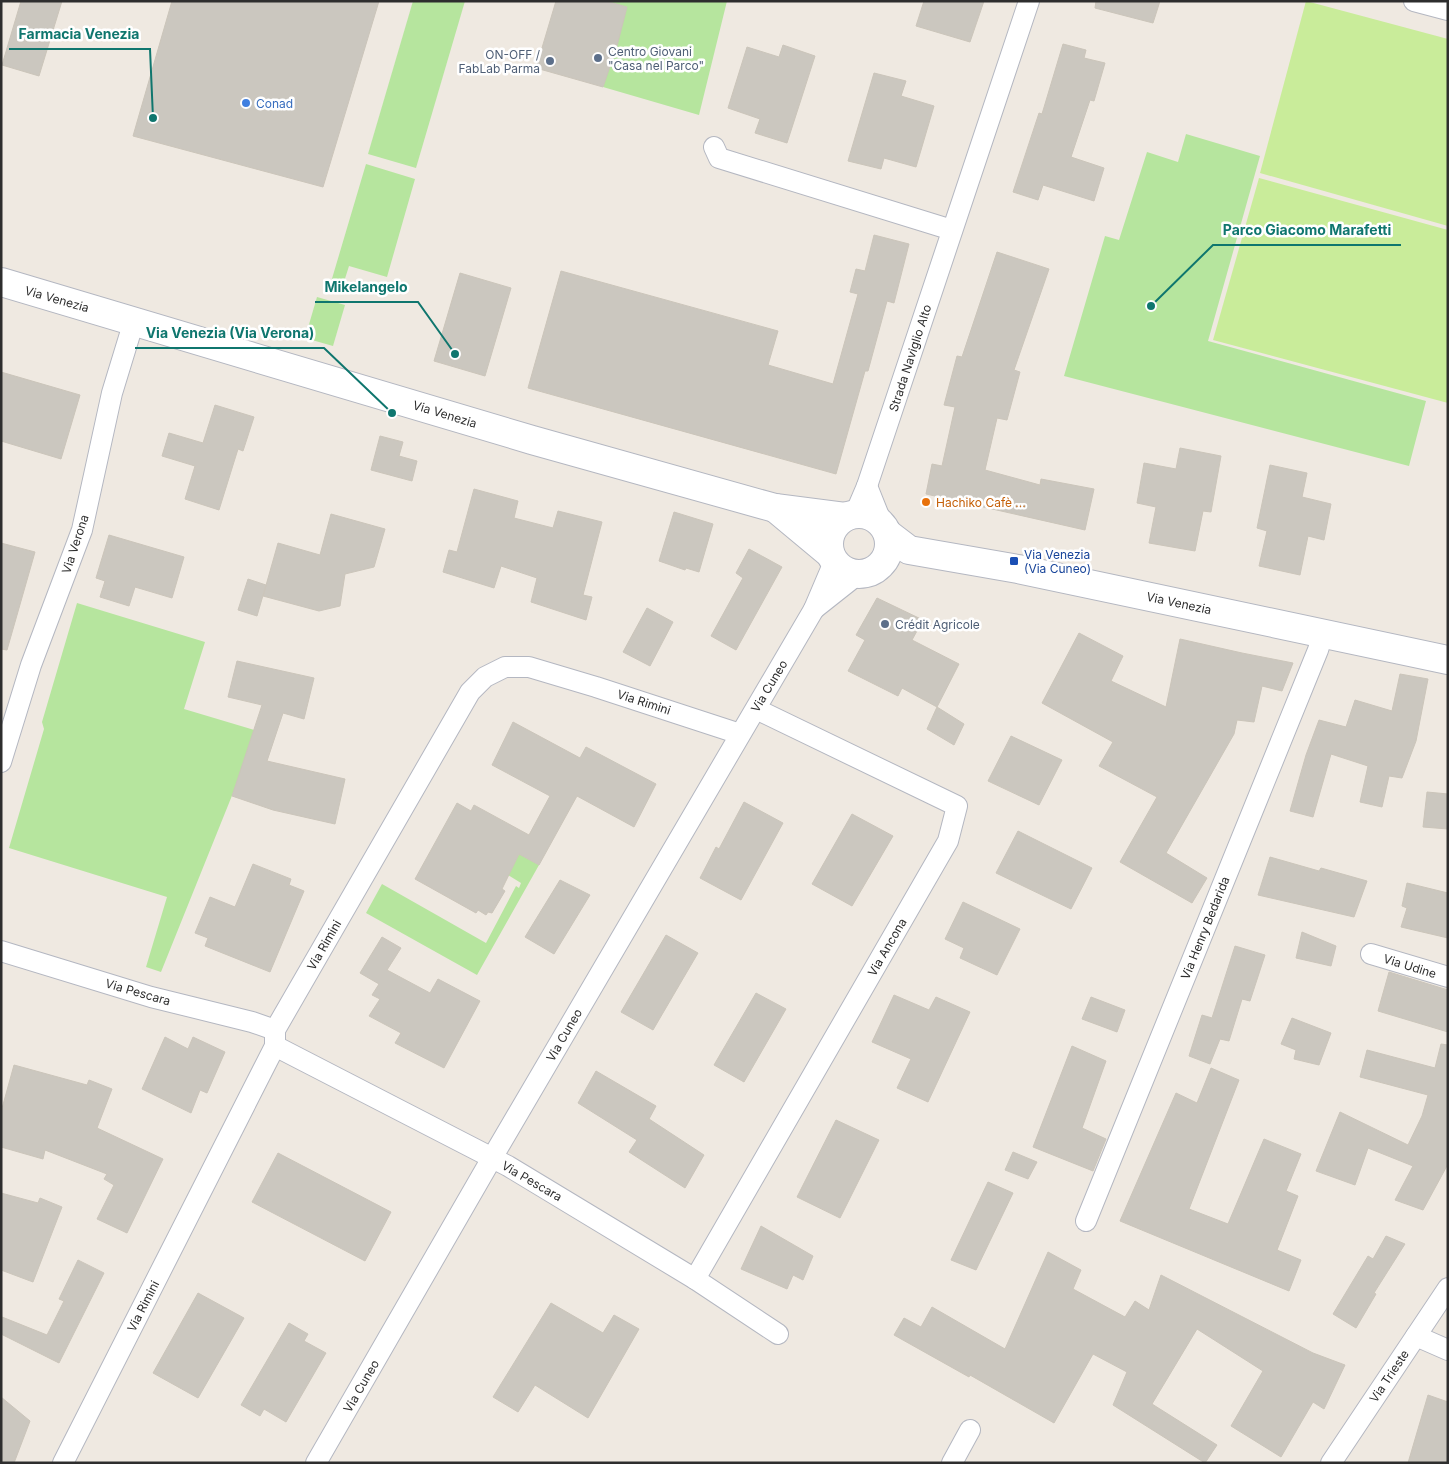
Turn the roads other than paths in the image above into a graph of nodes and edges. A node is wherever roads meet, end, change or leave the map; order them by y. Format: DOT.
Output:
graph roads {
  1 [pos="1029,1"];
  2 [pos="1414,1"];
  3 [pos="1448,10"];
  4 [pos="714,146"];
  5 [pos="952,230"];
  6 [pos="1,282"];
  7 [pos="134,321"];
  8 [pos="867,486"];
  9 [pos="775,508"];
  10 [pos="850,516"];
  11 [pos="891,542"];
  12 [pos="840,563"];
  13 [pos="1323,634"];
  14 [pos="1448,660"];
  15 [pos="756,709"];
  16 [pos="740,734"];
  17 [pos="1,762"];
  18 [pos="1,951"];
  19 [pos="1371,954"];
  20 [pos="1448,977"];
  21 [pos="275,1038"];
  22 [pos="492,1158"];
  23 [pos="1086,1221"];
  24 [pos="695,1278"];
  25 [pos="1448,1288"];
  26 [pos="778,1334"];
  27 [pos="1416,1336"];
  28 [pos="1448,1350"];
  29 [pos="970,1430"];
  30 [pos="63,1463"];
  31 [pos="316,1463"];
  32 [pos="952,1463"];
  33 [pos="1331,1463"];
  1 -- 5 [label="street, Strada Naviglio Alto"];
  2 -- 3 [label="street"];
  4 -- 5 [label="street"];
  5 -- 8 [label="street, Strada Naviglio Alto"];
  6 -- 7 [label="street, Via Venezia"];
  7 -- 9 [label="street, Via Venezia"];
  7 -- 17 [label="street, Via Verona"];
  8 -- 10 [label="street, Strada Naviglio Alto"];
  8 -- 11 [label="street"];
  9 -- 10 [label="street, Via Venezia"];
  9 -- 12 [label="street, Via Venezia"];
  10 -- 11 [label="street, Via Venezia"];
  10 -- 12 [label="street"];
  11 -- 12 [label="street"];
  11 -- 13 [label="street, Via Venezia"];
  12 -- 15 [label="street, Via Cuneo"];
  13 -- 14 [label="street, Via Venezia"];
  13 -- 23 [label="street, Via Henry Bedarida"];
  15 -- 16 [label="street, Via Cuneo"];
  15 -- 24 [label="street, Via Ancona"];
  16 -- 21 [label="street, Via Rimini"];
  16 -- 22 [label="street, Via Cuneo"];
  18 -- 21 [label="street, Via Pescara"];
  19 -- 20 [label="street, Via Udine"];
  21 -- 22 [label="street, Via Pescara"];
  21 -- 30 [label="street, Via Rimini"];
  22 -- 24 [label="street, Via Pescara"];
  22 -- 31 [label="street, Via Cuneo"];
  24 -- 26 [label="street, Via Pescara"];
  25 -- 27 [label="street, Via Trieste"];
  27 -- 28 [label="street"];
  27 -- 33 [label="street, Via Trieste"];
  29 -- 32 [label="street"];
}
